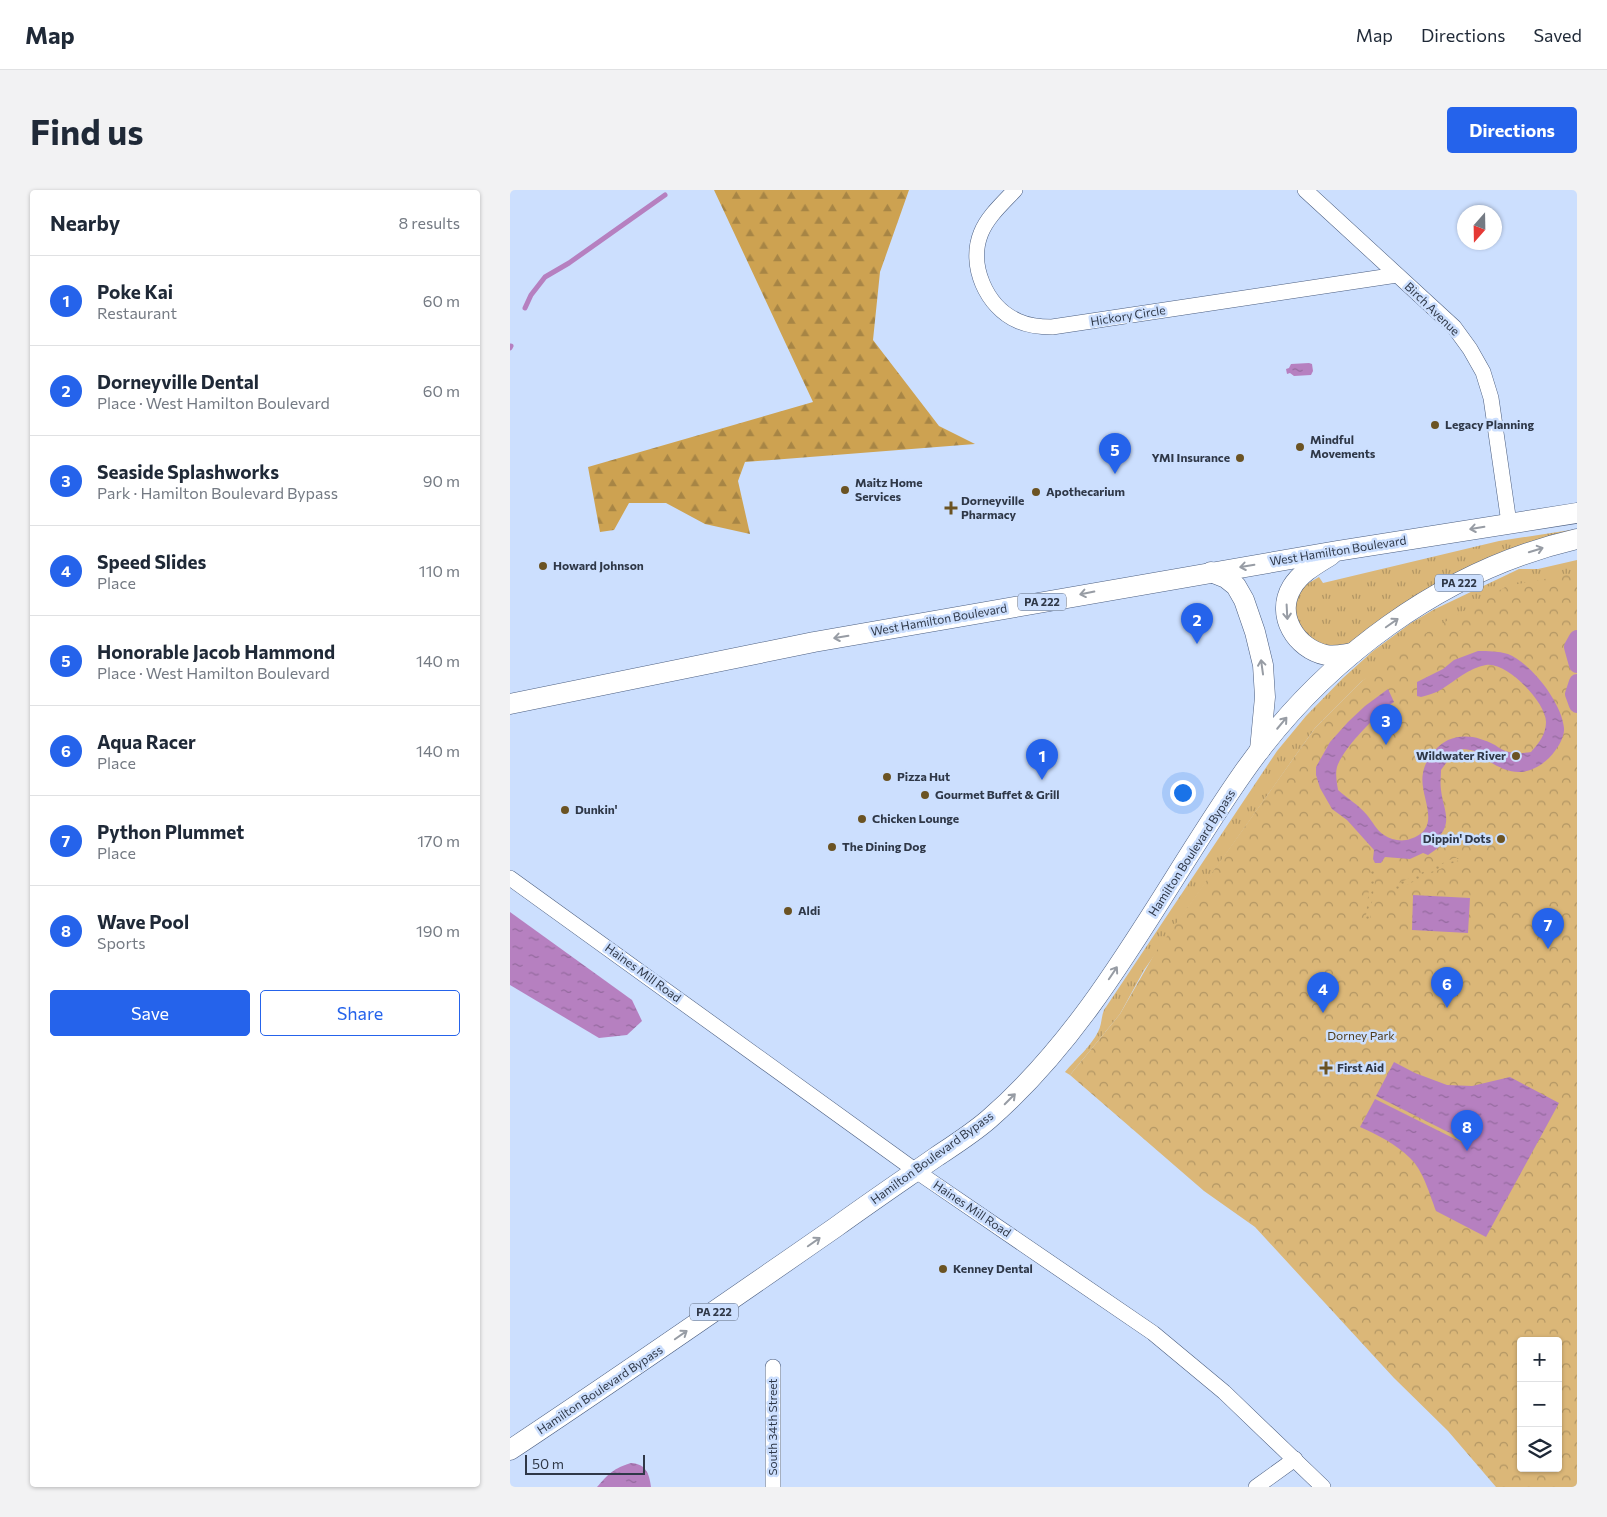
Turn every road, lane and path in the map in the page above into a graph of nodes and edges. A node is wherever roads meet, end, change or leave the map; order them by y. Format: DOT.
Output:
graph roads {
  1 [pos="1015,190"];
  2 [pos="1305,190"];
  3 [pos="1397,275"];
  4 [pos="1577,513"];
  5 [pos="1509,523"];
  6 [pos="1577,539"];
  7 [pos="1336,551"];
  8 [pos="1211,572"];
  9 [pos="1353,653"];
  10 [pos="510,704"];
  11 [pos="1260,750"];
  12 [pos="510,878"];
  13 [pos="916,1171"];
  14 [pos="773,1367"];
  15 [pos="510,1450"];
  16 [pos="1295,1459"];
  17 [pos="773,1487"];
  18 [pos="1256,1487"];
  19 [pos="1323,1487"];
  1 -- 3 [label="street, Hickory Circle"];
  2 -- 3 [label="street, Birch Avenue"];
  3 -- 5 [label="street, Birch Avenue"];
  4 -- 5 [label="main road, West Hamilton Boulevard / PA 222"];
  5 -- 7 [label="main road, West Hamilton Boulevard / PA 222, one-way"];
  9 -- 6 [label="main road, PA 222, one-way"];
  7 -- 8 [label="main road, West Hamilton Boulevard / PA 222, one-way"];
  7 -- 9 [label="main road, one-way"];
  8 -- 10 [label="main road, West Hamilton Boulevard / PA 222, one-way"];
  11 -- 8 [label="main road, one-way"];
  11 -- 9 [label="main road, Hamilton Boulevard Bypass / PA 222, one-way"];
  13 -- 11 [label="main road, Hamilton Boulevard Bypass / PA 222, one-way"];
  12 -- 13 [label="street, Haines Mill Road"];
  15 -- 13 [label="main road, Hamilton Boulevard Bypass / PA 222, one-way"];
  13 -- 16 [label="street, Haines Mill Road"];
  14 -- 17 [label="street, South 34th Street"];
  16 -- 18 [label="street"];
  16 -- 19 [label="street, Haines Mill Road"];
}
